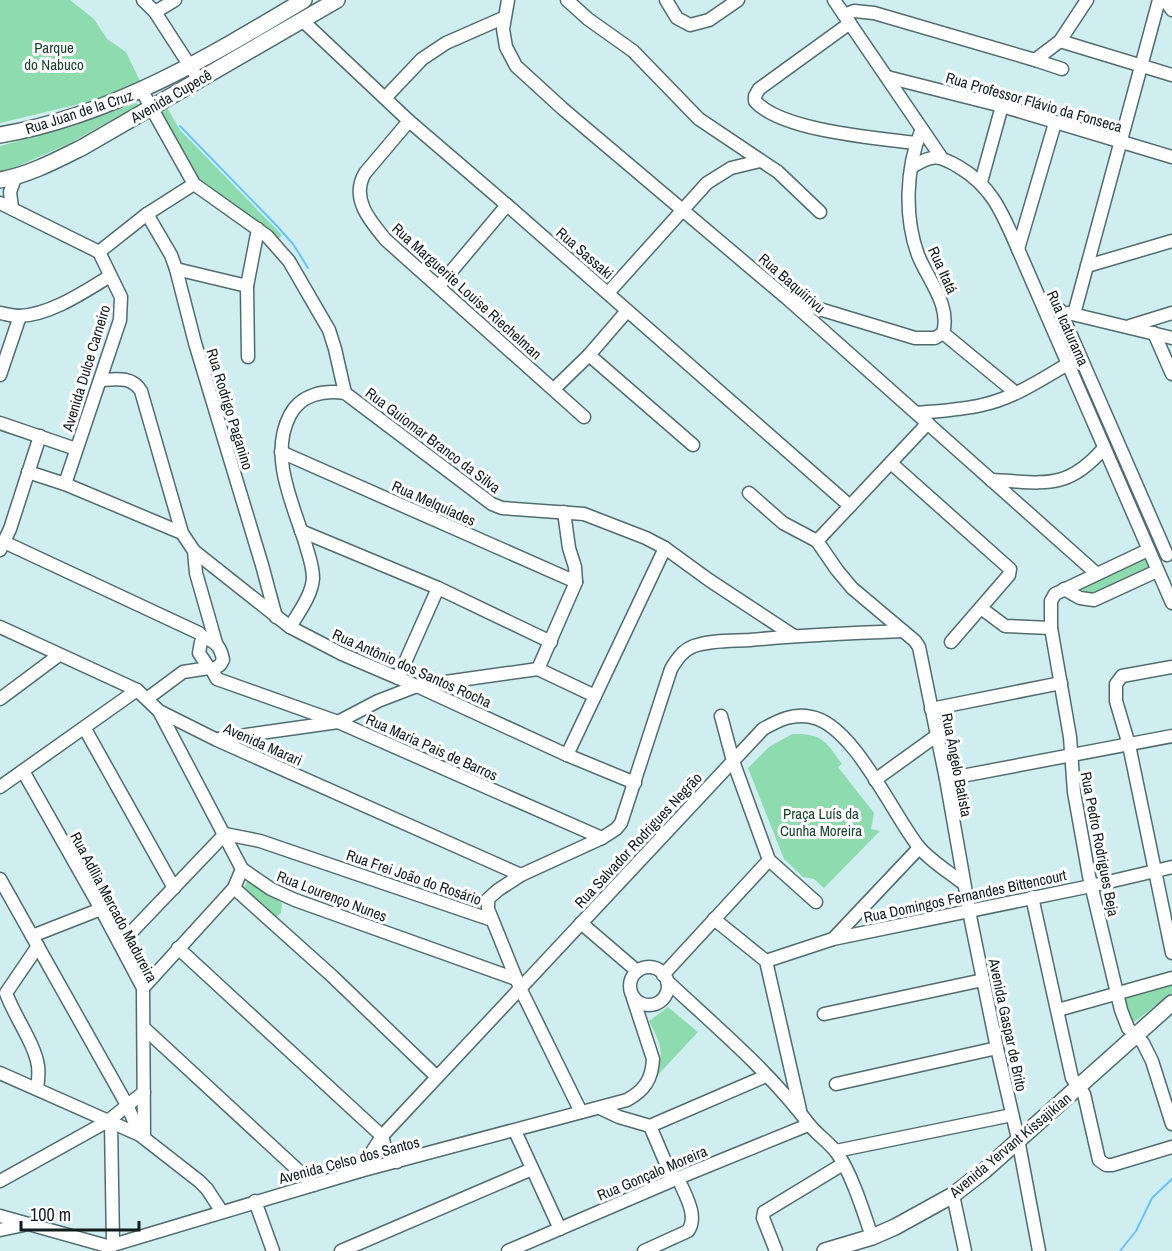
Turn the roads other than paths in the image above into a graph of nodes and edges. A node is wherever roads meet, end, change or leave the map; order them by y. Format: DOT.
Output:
graph roads {
  1 [pos="143,0"];
  2 [pos="175,0"];
  3 [pos="304,0"];
  4 [pos="337,0"];
  5 [pos="508,0"];
  6 [pos="567,0"];
  7 [pos="666,0"];
  8 [pos="738,0"];
  9 [pos="834,0"];
  10 [pos="1088,0"];
  11 [pos="1159,0"];
  12 [pos="1165,0"];
  13 [pos="1172,10"];
  14 [pos="155,12"];
  15 [pos="503,18"];
  16 [pos="847,19"];
  17 [pos="303,21"];
  18 [pos="1060,40"];
  19 [pos="1035,60"];
  20 [pos="188,66"];
  21 [pos="1142,66"];
  22 [pos="1062,69"];
  23 [pos="1172,75"];
  24 [pos="887,77"];
  25 [pos="199,80"];
  26 [pos="142,91"];
  27 [pos="385,98"];
  28 [pos="1002,106"];
  29 [pos="151,108"];
  30 [pos="409,122"];
  31 [pos="1055,123"];
  32 [pos="0,135"];
  33 [pos="919,137"];
  34 [pos="1121,143"];
  35 [pos="941,157"];
  36 [pos="1172,157"];
  37 [pos="760,161"];
  38 [pos="912,167"];
  39 [pos="7,179"];
  40 [pos="981,182"];
  41 [pos="194,184"];
  42 [pos="0,203"];
  43 [pos="507,205"];
  44 [pos="12,208"];
  45 [pos="684,210"];
  46 [pos="820,212"];
  47 [pos="147,214"];
  48 [pos="258,229"];
  49 [pos="1172,241"];
  50 [pos="1018,249"];
  51 [pos="99,252"];
  52 [pos="1087,266"];
  53 [pos="176,269"];
  54 [pos="110,276"];
  55 [pos="247,286"];
  56 [pos="439,286"];
  57 [pos="608,293"];
  58 [pos="789,300"];
  59 [pos="1039,301"];
  60 [pos="1060,310"];
  61 [pos="627,311"];
  62 [pos="0,313"];
  63 [pos="1172,313"];
  64 [pos="1074,314"];
  65 [pos="20,316"];
  66 [pos="1128,327"];
  67 [pos="943,333"];
  68 [pos="1154,333"];
  69 [pos="1172,338"];
  70 [pos="589,355"];
  71 [pos="248,357"];
  72 [pos="1074,361"];
  73 [pos="1172,374"];
  74 [pos="0,375"];
  75 [pos="101,380"];
  76 [pos="554,389"];
  77 [pos="345,393"];
  78 [pos="1016,393"];
  79 [pos="917,413"];
  80 [pos="584,417"];
  81 [pos="0,423"];
  82 [pos="928,423"];
  83 [pos="40,436"];
  84 [pos="693,445"];
  85 [pos="1104,448"];
  86 [pos="76,449"];
  87 [pos="281,452"];
  88 [pos="891,463"];
  89 [pos="28,472"];
  90 [pos="991,480"];
  91 [pos="65,484"];
  92 [pos="749,493"];
  93 [pos="850,506"];
  94 [pos="564,512"];
  95 [pos="5,527"];
  96 [pos="301,531"];
  97 [pos="182,533"];
  98 [pos="817,541"];
  99 [pos="2,546"];
  100 [pos="665,548"];
  101 [pos="194,551"];
  102 [pos="1170,554"];
  103 [pos="1153,561"];
  104 [pos="1097,574"];
  105 [pos="576,582"];
  106 [pos="438,588"];
  107 [pos="1064,589"];
  108 [pos="1172,603"];
  109 [pos="981,608"];
  110 [pos="276,617"];
  111 [pos="0,627"];
  112 [pos="290,627"];
  113 [pos="1051,628"];
  114 [pos="903,631"];
  115 [pos="794,636"];
  116 [pos="206,641"];
  117 [pos="551,642"];
  118 [pos="951,642"];
  119 [pos="60,655"];
  120 [pos="223,660"];
  121 [pos="1172,667"];
  122 [pos="210,669"];
  123 [pos="538,669"];
  124 [pos="398,678"];
  125 [pos="453,680"];
  126 [pos="1061,683"];
  127 [pos="417,686"];
  128 [pos="247,689"];
  129 [pos="137,690"];
  130 [pos="595,696"];
  131 [pos="148,698"];
  132 [pos="0,699"];
  133 [pos="451,701"];
  134 [pos="931,709"];
  135 [pos="159,711"];
  136 [pos="722,716"];
  137 [pos="338,722"];
  138 [pos="85,729"];
  139 [pos="936,736"];
  140 [pos="1172,736"];
  141 [pos="217,740"];
  142 [pos="1129,745"];
  143 [pos="567,755"];
  144 [pos="1071,756"];
  145 [pos="733,761"];
  146 [pos="23,771"];
  147 [pos="946,779"];
  148 [pos="876,780"];
  149 [pos="635,783"];
  150 [pos="0,787"];
  151 [pos="225,834"];
  152 [pos="602,838"];
  153 [pos="919,848"];
  154 [pos="769,860"];
  155 [pos="1172,867"];
  156 [pos="242,868"];
  157 [pos="1156,871"];
  158 [pos="521,875"];
  159 [pos="0,879"];
  160 [pos="964,884"];
  161 [pos="1091,886"];
  162 [pos="174,888"];
  163 [pos="234,888"];
  164 [pos="1032,897"];
  165 [pos="816,902"];
  166 [pos="101,909"];
  167 [pos="969,911"];
  168 [pos="714,919"];
  169 [pos="492,920"];
  170 [pos="581,923"];
  171 [pos="833,939"];
  172 [pos="35,941"];
  173 [pos="120,944"];
  174 [pos="178,948"];
  175 [pos="1172,953"];
  176 [pos="766,961"];
  177 [pos="637,971"];
  178 [pos="665,978"];
  179 [pos="1172,978"];
  180 [pos="983,980"];
  181 [pos="0,981"];
  182 [pos="518,983"];
  183 [pos="143,988"];
  184 [pos="6,993"];
  185 [pos="1115,994"];
  186 [pos="633,998"];
  187 [pos="658,1002"];
  188 [pos="691,1003"];
  189 [pos="1172,1003"];
  190 [pos="0,1006"];
  191 [pos="1058,1010"];
  192 [pos="12,1011"];
  193 [pos="824,1014"];
  194 [pos="144,1028"];
  195 [pos="644,1029"];
  196 [pos="1135,1035"];
  197 [pos="997,1048"];
  198 [pos="0,1073"];
  199 [pos="766,1076"];
  200 [pos="437,1077"];
  201 [pos="836,1084"];
  202 [pos="1078,1087"];
  203 [pos="37,1089"];
  204 [pos="144,1092"];
  205 [pos="127,1105"];
  206 [pos="600,1108"];
  207 [pos="800,1111"];
  208 [pos="581,1112"];
  209 [pos="1012,1115"];
  210 [pos="110,1122"];
  211 [pos="1172,1124"];
  212 [pos="808,1125"];
  213 [pos="650,1126"];
  214 [pos="515,1131"];
  215 [pos="142,1136"];
  216 [pos="382,1136"];
  217 [pos="1018,1139"];
  218 [pos="1172,1148"];
  219 [pos="836,1151"];
  220 [pos="397,1162"];
  221 [pos="843,1164"];
  222 [pos="532,1169"];
  223 [pos="360,1171"];
  224 [pos="676,1179"];
  225 [pos="0,1181"];
  226 [pos="314,1185"];
  227 [pos="953,1195"];
  228 [pos="255,1202"];
  229 [pos="222,1212"];
  230 [pos="0,1216"];
  231 [pos="28,1224"];
  232 [pos="560,1229"];
  233 [pos="0,1230"];
  234 [pos="872,1237"];
  235 [pos="109,1247"];
  236 [pos="273,1251"];
  237 [pos="340,1251"];
  238 [pos="508,1251"];
  239 [pos="644,1251"];
  240 [pos="776,1251"];
  241 [pos="825,1251"];
  242 [pos="965,1251"];
  243 [pos="1039,1251"];
  1 -- 14 [label="street"];
  2 -- 14 [label="street"];
  3 -- 20 [label="main road, Avenida Cupecê"];
  4 -- 17 [label="main road, Avenida Cupecê"];
  5 -- 15 [label="street, Rua Baquiirivu"];
  6 -- 37 [label="street"];
  7 -- 8 [label="street"];
  9 -- 16 [label="street"];
  10 -- 18 [label="street"];
  11 -- 21 [label="street"];
  12 -- 13 [label="street"];
  14 -- 20 [label="street"];
  15 -- 27 [label="street"];
  15 -- 45 [label="street, Rua Baquiirivu"];
  16 -- 19 [label="street"];
  16 -- 24 [label="street"];
  16 -- 33 [label="street"];
  17 -- 25 [label="main road, Avenida Cupecê"];
  17 -- 27 [label="street, Rua Sassaki"];
  18 -- 19 [label="street"];
  18 -- 21 [label="street"];
  19 -- 22 [label="street"];
  20 -- 25 [label="street"];
  20 -- 26 [label="main road, Rua Juan de la Cruz"];
  21 -- 23 [label="street"];
  21 -- 34 [label="street"];
  24 -- 28 [label="street, Rua Professor Flávio da Fonseca"];
  24 -- 33 [label="street"];
  25 -- 29 [label="main road, Avenida Cupecê"];
  26 -- 29 [label="street"];
  26 -- 32 [label="main road, Rua Juan de la Cruz"];
  27 -- 30 [label="street, Rua Sassaki"];
  28 -- 31 [label="street, Rua Professor Flávio da Fonseca"];
  28 -- 40 [label="street"];
  29 -- 39 [label="main road, Avenida Cupecê"];
  29 -- 41 [label="street"];
  30 -- 43 [label="street, Rua Sassaki"];
  30 -- 56 [label="street, Rua Marguerite Louise Riechelman"];
  31 -- 34 [label="street, Rua Professor Flávio da Fonseca"];
  31 -- 50 [label="street"];
  33 -- 35 [label="street"];
  33 -- 38 [label="street, Rua Itatá"];
  34 -- 36 [label="street, Rua Professor Flávio da Fonseca"];
  34 -- 52 [label="street"];
  35 -- 38 [label="street"];
  35 -- 40 [label="street, Rua Icaturama"];
  37 -- 45 [label="street"];
  37 -- 46 [label="street"];
  38 -- 67 [label="street, Rua Itatá"];
  39 -- 44 [label="street"];
  40 -- 50 [label="street, Rua Icaturama"];
  41 -- 47 [label="street"];
  41 -- 48 [label="street"];
  42 -- 44 [label="street"];
  43 -- 56 [label="street"];
  43 -- 57 [label="street, Rua Sassaki"];
  44 -- 51 [label="street"];
  45 -- 57 [label="street"];
  45 -- 58 [label="street, Rua Baquiirivu"];
  47 -- 51 [label="street"];
  47 -- 53 [label="street, Rua Rodrigo Paganino"];
  48 -- 55 [label="street"];
  48 -- 77 [label="street"];
  49 -- 52 [label="street"];
  50 -- 59 [label="street, Rua Icaturama"];
  51 -- 54 [label="street, Avenida Dulce Carneiro"];
  52 -- 64 [label="street"];
  53 -- 55 [label="street"];
  53 -- 110 [label="street, Rua Rodrigo Paganino"];
  54 -- 65 [label="street"];
  54 -- 75 [label="street, Avenida Dulce Carneiro"];
  55 -- 71 [label="street"];
  56 -- 76 [label="street, Rua Marguerite Louise Riechelman"];
  57 -- 61 [label="street, Rua Sassaki"];
  58 -- 67 [label="street"];
  58 -- 79 [label="street, Rua Baquiirivu"];
  59 -- 60 [label="street"];
  59 -- 72 [label="street, Rua Icaturama"];
  60 -- 64 [label="street"];
  60 -- 72 [label="street, Rua Icaturama"];
  61 -- 70 [label="street"];
  61 -- 93 [label="street, Rua Sassaki"];
  62 -- 65 [label="street"];
  63 -- 66 [label="street"];
  64 -- 66 [label="street"];
  65 -- 74 [label="street"];
  66 -- 68 [label="street"];
  67 -- 78 [label="street"];
  68 -- 69 [label="street"];
  68 -- 73 [label="street"];
  70 -- 76 [label="street"];
  70 -- 84 [label="street"];
  72 -- 78 [label="street"];
  72 -- 85 [label="street, Rua Icaturama"];
  72 -- 102 [label="street, Rua Icaturama"];
  75 -- 86 [label="street, Avenida Dulce Carneiro"];
  75 -- 97 [label="street"];
  76 -- 80 [label="street, Rua Marguerite Louise Riechelman"];
  77 -- 87 [label="street, Rua Guiomar Branco da Silva"];
  77 -- 94 [label="street, Rua Guiomar Branco da Silva"];
  78 -- 79 [label="street"];
  79 -- 82 [label="street, Rua Baquiirivu"];
  81 -- 83 [label="street"];
  82 -- 88 [label="street"];
  82 -- 90 [label="street, Rua Baquiirivu"];
  83 -- 86 [label="street"];
  83 -- 89 [label="street"];
  85 -- 90 [label="street"];
  85 -- 103 [label="street, Rua Icaturama"];
  86 -- 91 [label="street, Avenida Dulce Carneiro"];
  87 -- 96 [label="street, Rua Guiomar Branco da Silva"];
  87 -- 105 [label="street, Rua Melquíades"];
  88 -- 93 [label="street"];
  88 -- 109 [label="street"];
  89 -- 91 [label="street"];
  89 -- 95 [label="street"];
  90 -- 104 [label="street, Rua Baquiirivu"];
  91 -- 97 [label="street"];
  92 -- 98 [label="street"];
  93 -- 98 [label="street"];
  94 -- 100 [label="street, Rua Guiomar Branco da Silva"];
  94 -- 105 [label="street"];
  95 -- 99 [label="street"];
  96 -- 106 [label="street"];
  96 -- 112 [label="street, Rua Guiomar Branco da Silva"];
  97 -- 101 [label="street"];
  98 -- 114 [label="street, Rua Ângelo Batista"];
  99 -- 116 [label="street"];
  100 -- 115 [label="street, Rua Guiomar Branco da Silva"];
  100 -- 130 [label="street"];
  101 -- 110 [label="street, Rua Antônio dos Santos Rocha"];
  101 -- 116 [label="street"];
  102 -- 103 [label="street"];
  103 -- 104 [label="street"];
  103 -- 107 [label="street"];
  103 -- 108 [label="street, Rua Icaturama"];
  104 -- 107 [label="street"];
  105 -- 117 [label="street"];
  106 -- 117 [label="street"];
  106 -- 124 [label="street"];
  107 -- 113 [label="street, Rua Pedro Rodrigues Beja"];
  109 -- 113 [label="street"];
  109 -- 118 [label="street"];
  110 -- 112 [label="street, Rua Antônio dos Santos Rocha"];
  111 -- 119 [label="street, Avenida Marari"];
  112 -- 124 [label="street, Rua Antônio dos Santos Rocha"];
  113 -- 126 [label="street, Rua Pedro Rodrigues Beja"];
  114 -- 115 [label="street, Rua Frei João do Rosário"];
  114 -- 134 [label="street, Rua Ângelo Batista"];
  115 -- 149 [label="street, Rua Frei João do Rosário"];
  116 -- 120 [label="street, Rua Maria Pais de Barros"];
  116 -- 122 [label="street"];
  117 -- 123 [label="street"];
  119 -- 129 [label="street, Avenida Marari"];
  119 -- 132 [label="street"];
  120 -- 122 [label="street"];
  120 -- 128 [label="street, Rua Maria Pais de Barros"];
  121 -- 142 [label="street"];
  122 -- 128 [label="street, Rua Maria Pais de Barros"];
  122 -- 131 [label="street"];
  123 -- 125 [label="street"];
  123 -- 130 [label="street"];
  124 -- 127 [label="street, Rua Antônio dos Santos Rocha"];
  125 -- 127 [label="street"];
  125 -- 133 [label="street"];
  126 -- 134 [label="street"];
  126 -- 144 [label="street, Rua Pedro Rodrigues Beja"];
  127 -- 133 [label="street, Rua Antônio dos Santos Rocha"];
  127 -- 137 [label="street"];
  128 -- 137 [label="street, Rua Maria Pais de Barros"];
  129 -- 131 [label="street, Avenida Marari"];
  129 -- 138 [label="street"];
  130 -- 143 [label="street"];
  131 -- 135 [label="street, Avenida Marari"];
  133 -- 143 [label="street, Rua Antônio dos Santos Rocha"];
  134 -- 139 [label="street, Rua Ângelo Batista"];
  135 -- 141 [label="street, Avenida Marari"];
  135 -- 151 [label="street, Rua Lourenço Nunes"];
  136 -- 145 [label="street"];
  137 -- 141 [label="street"];
  137 -- 152 [label="street, Rua Maria Pais de Barros"];
  138 -- 146 [label="street"];
  138 -- 162 [label="street"];
  139 -- 147 [label="street, Rua Ângelo Batista"];
  139 -- 148 [label="street"];
  140 -- 142 [label="street"];
  141 -- 158 [label="street, Avenida Marari"];
  142 -- 144 [label="street"];
  142 -- 157 [label="street"];
  143 -- 149 [label="street, Rua Antônio dos Santos Rocha"];
  144 -- 147 [label="street"];
  144 -- 161 [label="street, Rua Pedro Rodrigues Beja"];
  145 -- 148 [label="street, Rua Salvador Rodrigues Negrão"];
  145 -- 154 [label="street"];
  145 -- 170 [label="street, Rua Salvador Rodrigues Negrão"];
  146 -- 150 [label="street"];
  146 -- 166 [label="street, Rua Adília Mercado Madureira"];
  147 -- 160 [label="street, Rua Ângelo Batista"];
  148 -- 153 [label="street, Rua Salvador Rodrigues Negrão"];
  149 -- 152 [label="street, Rua Frei João do Rosário"];
  151 -- 156 [label="street, Rua Lourenço Nunes"];
  151 -- 162 [label="street"];
  151 -- 169 [label="street, Rua Frei João do Rosário"];
  152 -- 158 [label="street, Rua Frei João do Rosário"];
  153 -- 160 [label="street, Rua Salvador Rodrigues Negrão"];
  153 -- 171 [label="street"];
  154 -- 165 [label="street"];
  154 -- 168 [label="street"];
  155 -- 157 [label="street, Rua Domingos Fernandes Bittencourt"];
  156 -- 163 [label="street"];
  156 -- 182 [label="street, Rua Lourenço Nunes"];
  157 -- 161 [label="street, Rua Domingos Fernandes Bittencourt"];
  157 -- 175 [label="street"];
  158 -- 169 [label="street, Rua Frei João do Rosário"];
  159 -- 172 [label="street"];
  160 -- 167 [label="street, Rua Ângelo Batista"];
  161 -- 164 [label="street, Rua Domingos Fernandes Bittencourt"];
  161 -- 185 [label="street, Rua Pedro Rodrigues Beja"];
  162 -- 173 [label="street"];
  163 -- 174 [label="street"];
  163 -- 200 [label="street"];
  164 -- 167 [label="street, Rua Domingos Fernandes Bittencourt"];
  164 -- 191 [label="street"];
  166 -- 172 [label="street"];
  166 -- 173 [label="street, Rua Adília Mercado Madureira"];
  167 -- 171 [label="street, Rua Domingos Fernandes Bittencourt"];
  167 -- 180 [label="street, Avenida Gaspar de Brito"];
  168 -- 176 [label="street"];
  168 -- 178 [label="street"];
  169 -- 182 [label="street"];
  170 -- 177 [label="street"];
  170 -- 182 [label="street, Rua Salvador Rodrigues Negrão"];
  171 -- 176 [label="street, Rua Domingos Fernandes Bittencourt"];
  172 -- 184 [label="street"];
  172 -- 205 [label="street"];
  173 -- 183 [label="street, Rua Adília Mercado Madureira"];
  174 -- 183 [label="street"];
  174 -- 216 [label="street"];
  176 -- 207 [label="street"];
  177 -- 178 [label="street"];
  177 -- 186 [label="street"];
  178 -- 187 [label="street"];
  178 -- 188 [label="street"];
  179 -- 185 [label="street"];
  180 -- 193 [label="street"];
  180 -- 197 [label="street, Avenida Gaspar de Brito"];
  181 -- 184 [label="street"];
  182 -- 200 [label="street, Rua Salvador Rodrigues Negrão"];
  182 -- 208 [label="street"];
  183 -- 194 [label="street, Rua Adília Mercado Madureira"];
  184 -- 192 [label="street"];
  185 -- 191 [label="street"];
  185 -- 196 [label="street, Rua Pedro Rodrigues Beja"];
  186 -- 187 [label="street"];
  186 -- 195 [label="street, Avenida Celso dos Santos"];
  187 -- 188 [label="street"];
  187 -- 195 [label="street"];
  188 -- 199 [label="street"];
  189 -- 196 [label="main road, Avenida Yervant Kissajikian"];
  190 -- 192 [label="street"];
  191 -- 202 [label="street"];
  192 -- 203 [label="street"];
  194 -- 204 [label="street, Rua Adília Mercado Madureira"];
  194 -- 226 [label="street"];
  195 -- 206 [label="street, Avenida Celso dos Santos"];
  196 -- 202 [label="main road, Avenida Yervant Kissajikian"];
  196 -- 211 [label="street, Rua Pedro Rodrigues Beja"];
  197 -- 201 [label="street"];
  197 -- 209 [label="street, Avenida Gaspar de Brito"];
  198 -- 203 [label="street"];
  199 -- 207 [label="street"];
  199 -- 213 [label="street"];
  200 -- 216 [label="street, Rua Salvador Rodrigues Negrão"];
  202 -- 217 [label="main road, Avenida Yervant Kissajikian"];
  202 -- 218 [label="street"];
  203 -- 210 [label="street"];
  204 -- 205 [label="street"];
  204 -- 215 [label="street, Rua Adília Mercado Madureira"];
  205 -- 210 [label="street"];
  205 -- 215 [label="street"];
  206 -- 208 [label="street, Avenida Celso dos Santos"];
  206 -- 213 [label="street"];
  207 -- 212 [label="street"];
  208 -- 214 [label="street, Avenida Celso dos Santos"];
  209 -- 217 [label="street, Avenida Gaspar de Brito"];
  209 -- 219 [label="street"];
  210 -- 215 [label="street"];
  210 -- 225 [label="street"];
  210 -- 235 [label="street"];
  212 -- 219 [label="street"];
  212 -- 224 [label="street, Rua Gonçalo Moreira"];
  213 -- 224 [label="street"];
  214 -- 220 [label="street, Avenida Celso dos Santos"];
  214 -- 222 [label="street"];
  215 -- 229 [label="street"];
  216 -- 220 [label="street"];
  216 -- 223 [label="street, Rua Salvador Rodrigues Negrão"];
  217 -- 227 [label="main road, Avenida Yervant Kissajikian"];
  217 -- 243 [label="street, Avenida Gaspar de Brito"];
  219 -- 221 [label="street"];
  220 -- 223 [label="street, Avenida Celso dos Santos"];
  221 -- 234 [label="street"];
  221 -- 240 [label="street"];
  222 -- 232 [label="street"];
  222 -- 237 [label="street"];
  223 -- 226 [label="street, Avenida Celso dos Santos"];
  224 -- 232 [label="street, Rua Gonçalo Moreira"];
  224 -- 239 [label="street"];
  226 -- 228 [label="street, Avenida Celso dos Santos"];
  227 -- 234 [label="main road, Avenida Yervant Kissajikian"];
  227 -- 242 [label="street"];
  228 -- 229 [label="street, Avenida Celso dos Santos"];
  228 -- 236 [label="street"];
  229 -- 235 [label="street, Avenida Celso dos Santos"];
  230 -- 231 [label="street"];
  231 -- 233 [label="street"];
  231 -- 235 [label="street"];
  232 -- 238 [label="street, Rua Gonçalo Moreira"];
  234 -- 241 [label="main road, Avenida Yervant Kissajikian"];
}
